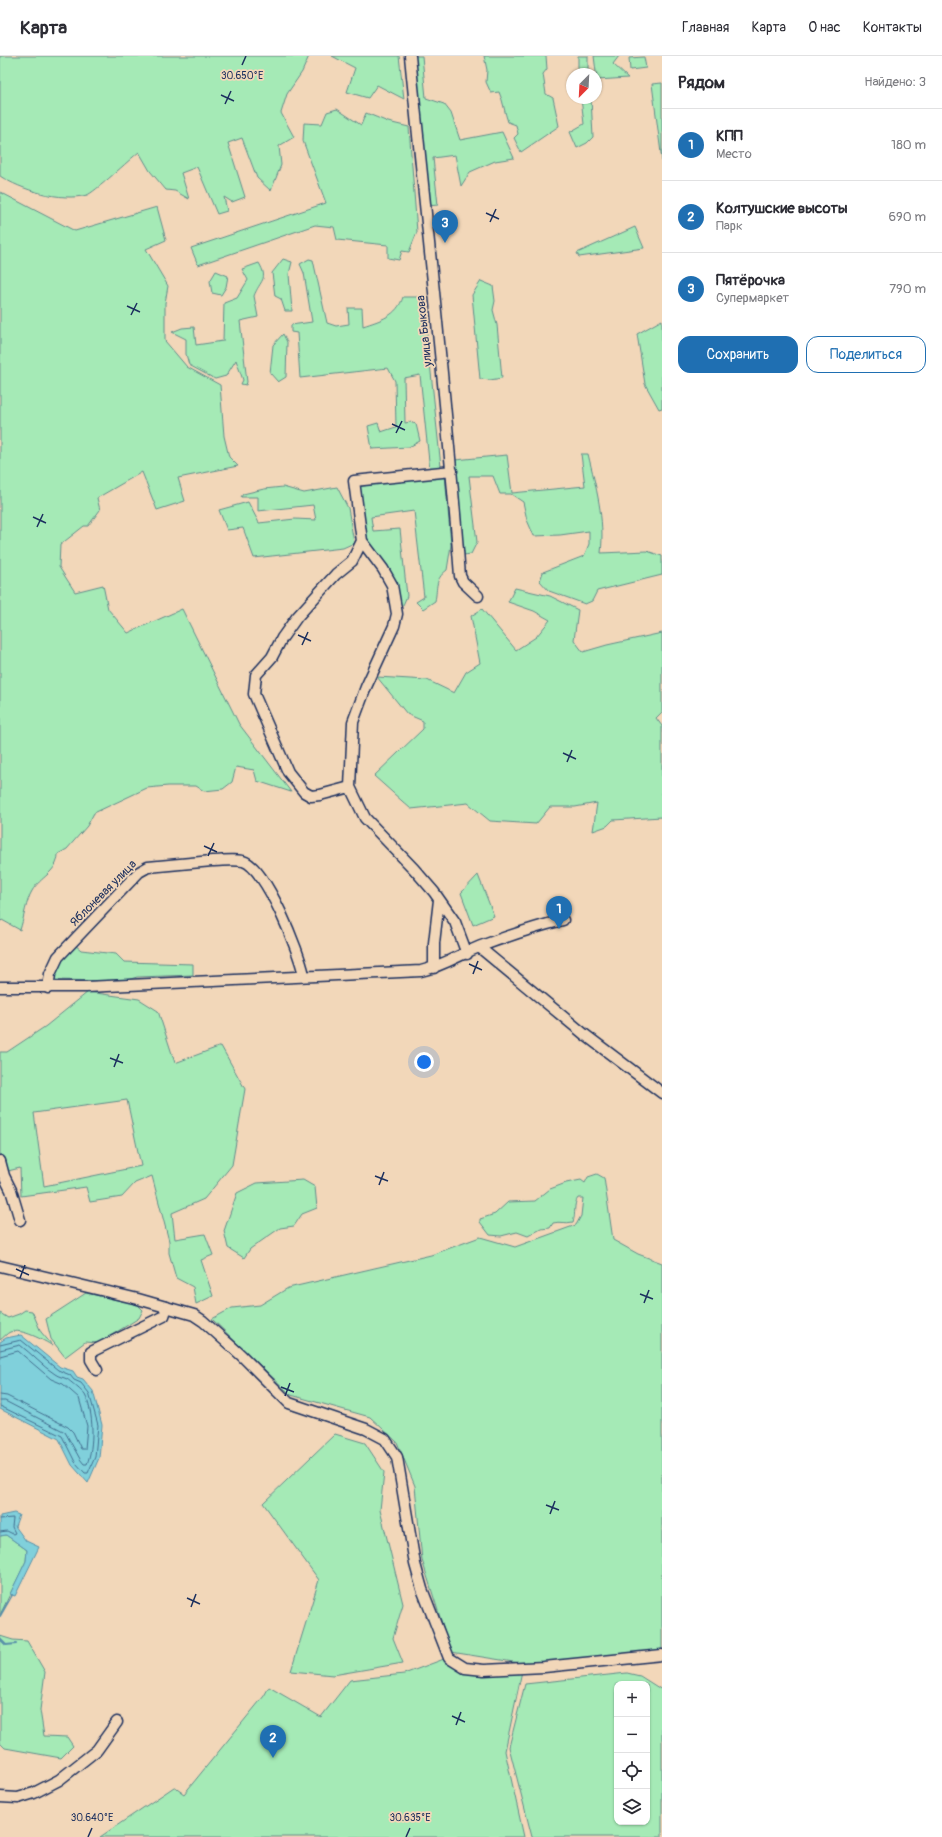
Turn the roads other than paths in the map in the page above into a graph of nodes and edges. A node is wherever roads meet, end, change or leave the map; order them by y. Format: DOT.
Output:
graph roads {
  1 [pos="410,56"];
  2 [pos="452,471"];
  3 [pos="362,542"];
  4 [pos="478,596"];
  5 [pos="350,787"];
  6 [pos="439,900"];
  7 [pos="563,920"];
  8 [pos="479,947"];
  9 [pos="467,954"];
  10 [pos="434,968"];
  11 [pos="304,975"];
  12 [pos="0,987"];
  13 [pos="48,988"];
  14 [pos="662,1093"];
  15 [pos="0,1161"];
  16 [pos="20,1220"];
  17 [pos="0,1266"];
  18 [pos="168,1307"];
  19 [pos="96,1370"];
  20 [pos="662,1655"];
  21 [pos="117,1722"];
  22 [pos="0,1797"];
  1 -- 2 [label="street, улица Быкова"];
  2 -- 3 [label="street"];
  2 -- 4 [label="street, улица Быкова"];
  3 -- 5 [label="street"];
  3 -- 5 [label="street"];
  5 -- 6 [label="street"];
  6 -- 9 [label="street"];
  6 -- 10 [label="street"];
  7 -- 8 [label="street"];
  8 -- 9 [label="street"];
  8 -- 14 [label="street"];
  9 -- 10 [label="street"];
  10 -- 11 [label="street"];
  11 -- 13 [label="street"];
  11 -- 13 [label="street, Яблоневая улица"];
  12 -- 13 [label="street"];
  15 -- 16 [label="street"];
  17 -- 18 [label="street"];
  18 -- 19 [label="street"];
  18 -- 20 [label="street"];
  21 -- 22 [label="street"];
}
